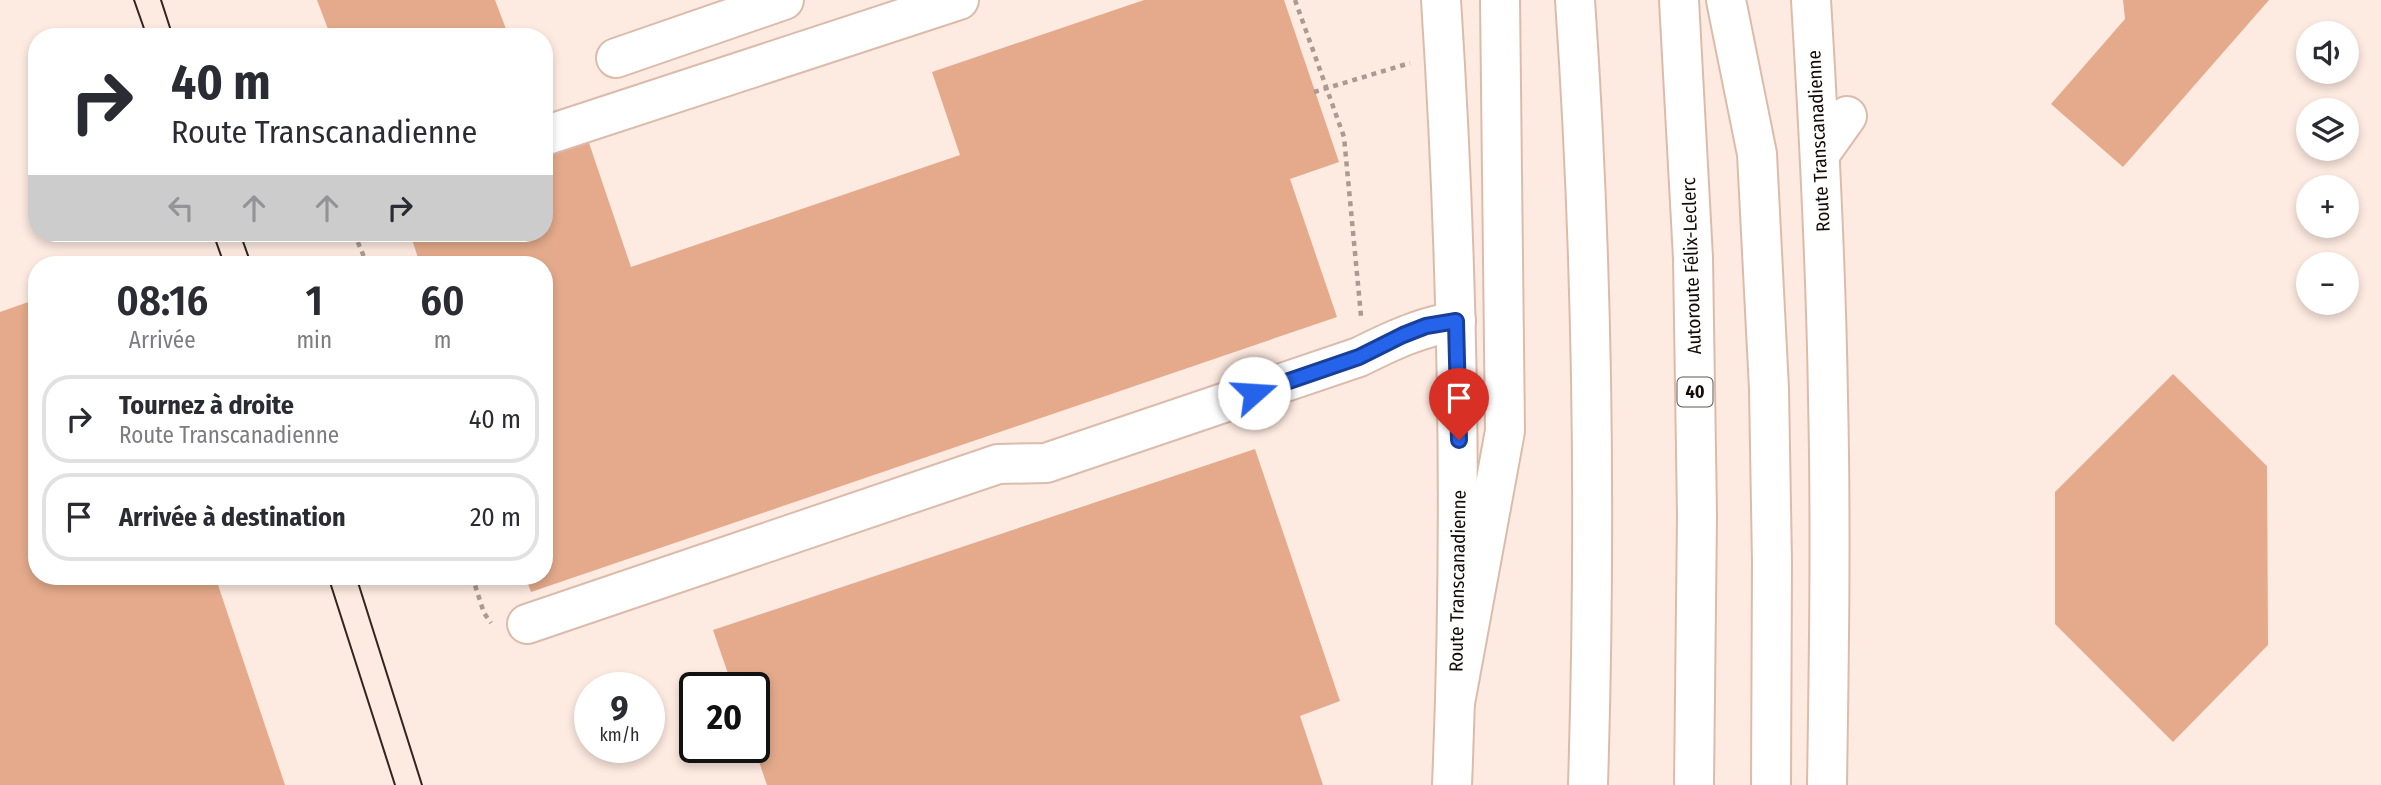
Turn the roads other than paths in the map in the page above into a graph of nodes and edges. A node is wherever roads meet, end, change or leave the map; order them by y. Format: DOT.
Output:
graph roads {
  1 [pos="784,0"];
  2 [pos="959,0"];
  3 [pos="1441,0"];
  4 [pos="1500,0"];
  5 [pos="1575,0"];
  6 [pos="1679,0"];
  7 [pos="1726,0"];
  8 [pos="1811,0"];
  9 [pos="616,58"];
  10 [pos="1847,116"];
  11 [pos="553,133"];
  12 [pos="1820,154"];
  13 [pos="1456,321"];
  14 [pos="527,624"];
  15 [pos="1455,702"];
  16 [pos="1452,785"];
  17 [pos="1588,785"];
  18 [pos="1694,785"];
  19 [pos="1771,785"];
  20 [pos="1827,785"];
  1 -- 9 [label="main road"];
  2 -- 11 [label="main road"];
  3 -- 13 [label="main road, Route Transcanadienne"];
  4 -- 15 [label="main road"];
  5 -- 17 [label="main road"];
  6 -- 18 [label="main road, Autoroute Félix-Leclerc / 40"];
  7 -- 19 [label="main road"];
  8 -- 12 [label="main road, Route Transcanadienne"];
  10 -- 12 [label="main road"];
  12 -- 20 [label="main road, Route Transcanadienne"];
  13 -- 14 [label="main road"];
  13 -- 15 [label="main road, Route Transcanadienne"];
  15 -- 16 [label="main road, Route Transcanadienne"];
}
